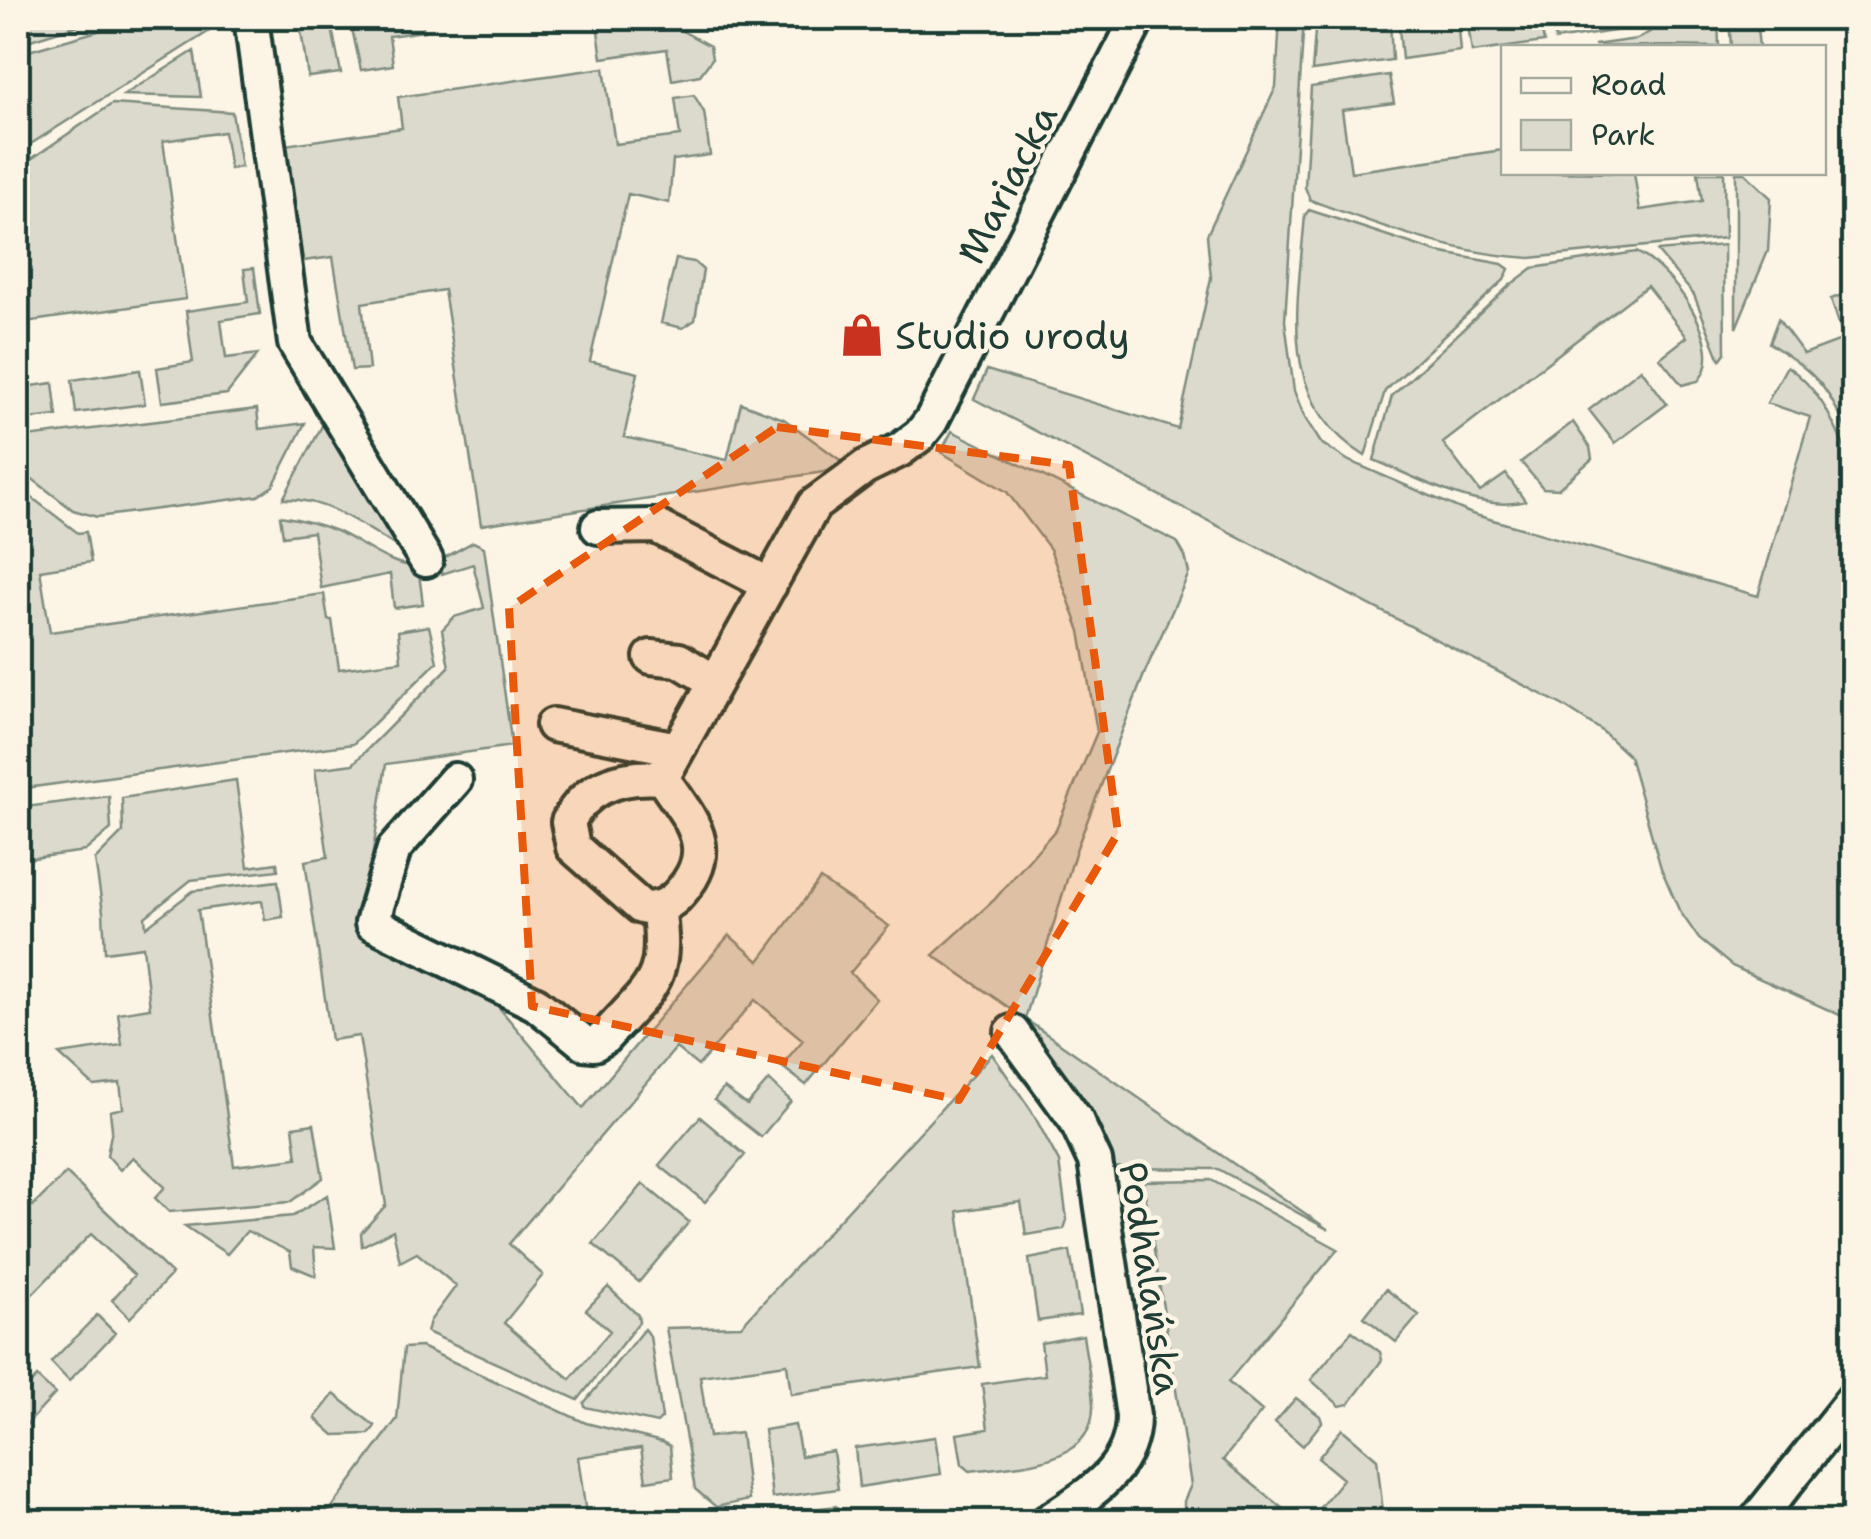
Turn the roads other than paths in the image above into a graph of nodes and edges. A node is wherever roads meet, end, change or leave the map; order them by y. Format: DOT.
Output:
graph roads {
  1 [pos="251,18"];
  2 [pos="1138,18"];
  3 [pos="598,526"];
  4 [pos="426,560"];
  5 [pos="770,585"];
  6 [pos="651,656"];
  7 [pos="715,682"];
  8 [pos="553,725"];
  9 [pos="678,749"];
  10 [pos="662,778"];
  11 [pos="455,780"];
  12 [pos="658,908"];
  13 [pos="1012,1032"];
  14 [pos="1854,1398"];
  15 [pos="1047,1522"];
  16 [pos="1755,1522"];
  1 -- 4 [label="street"];
  2 -- 5 [label="street, Mariacka"];
  3 -- 5 [label="street"];
  5 -- 7 [label="street, Mariacka"];
  6 -- 7 [label="street"];
  7 -- 9 [label="street, Mariacka"];
  8 -- 9 [label="street"];
  9 -- 10 [label="street, Mariacka"];
  10 -- 12 [label="street"];
  10 -- 12 [label="street"];
  11 -- 12 [label="street"];
  13 -- 15 [label="street, Podhalańska"];
  14 -- 16 [label="street"];
}
